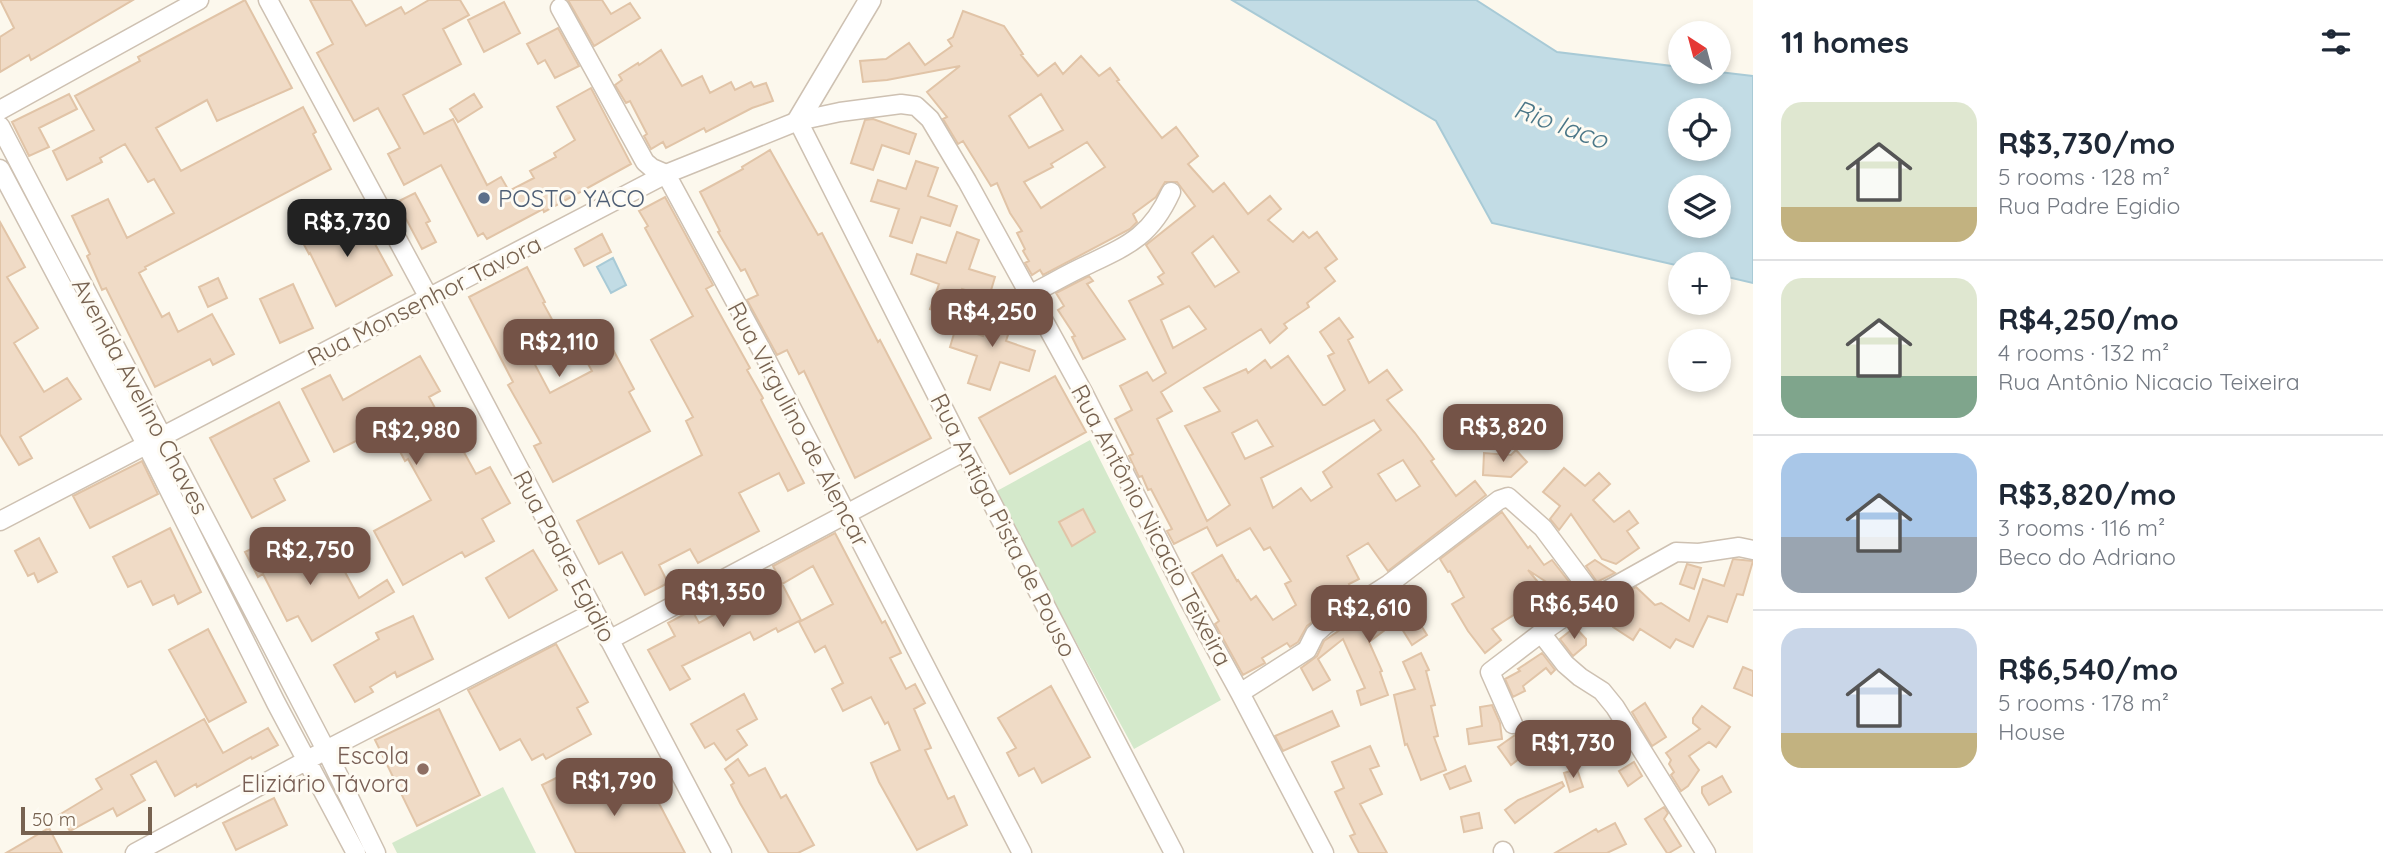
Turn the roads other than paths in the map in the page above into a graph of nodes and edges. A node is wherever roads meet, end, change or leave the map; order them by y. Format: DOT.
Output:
graph roads {
  1 [pos="199,0"];
  2 [pos="268,0"];
  3 [pos="870,0"];
  4 [pos="560,8"];
  5 [pos="901,104"];
  6 [pos="0,110"];
  7 [pos="798,121"];
  8 [pos="0,126"];
  9 [pos="0,169"];
  10 [pos="666,174"];
  11 [pos="1171,192"];
  12 [pos="1029,295"];
  13 [pos="429,298"];
  14 [pos="154,439"];
  15 [pos="965,451"];
  16 [pos="847,515"];
  17 [pos="0,521"];
  18 [pos="1753,550"];
  19 [pos="1593,593"];
  20 [pos="594,612"];
  21 [pos="1541,633"];
  22 [pos="609,640"];
  23 [pos="1240,693"];
  24 [pos="1513,724"];
  25 [pos="326,750"];
  26 [pos="307,761"];
  27 [pos="135,853"];
  28 [pos="356,853"];
  29 [pos="376,853"];
  30 [pos="722,853"];
  31 [pos="1022,853"];
  32 [pos="1174,853"];
  33 [pos="1324,853"];
  34 [pos="1706,853"];
  1 -- 6 [label="street"];
  2 -- 13 [label="street, Rua Padre Egidio"];
  3 -- 7 [label="street"];
  4 -- 10 [label="street, Rua Virgulino de Alencar"];
  5 -- 7 [label="street, Rua Monsenhor Tavora"];
  5 -- 12 [label="street, Rua Antônio Nicacio Teixeira"];
  7 -- 10 [label="street, Rua Monsenhor Tavora"];
  7 -- 15 [label="street, Rua Antiga Pista de Pouso"];
  8 -- 14 [label="street, Avenida Avelino Chaves"];
  9 -- 14 [label="street, Avenida Avelino Chaves"];
  10 -- 13 [label="street, Rua Monsenhor Tavora"];
  10 -- 16 [label="street, Rua Virgulino de Alencar"];
  11 -- 12 [label="street"];
  12 -- 23 [label="street, Rua Antônio Nicacio Teixeira"];
  13 -- 14 [label="street, Rua Monsenhor Tavora"];
  13 -- 20 [label="street, Rua Padre Egidio"];
  14 -- 17 [label="street, Rua Monsenhor Tavora"];
  14 -- 25 [label="street, Avenida Avelino Chaves"];
  14 -- 26 [label="street, Avenida Avelino Chaves"];
  15 -- 16 [label="street"];
  15 -- 32 [label="street, Rua Antiga Pista de Pouso"];
  16 -- 22 [label="street"];
  16 -- 31 [label="street, Rua Virgulino de Alencar"];
  18 -- 19 [label="street"];
  19 -- 21 [label="street"];
  19 -- 23 [label="street"];
  20 -- 22 [label="street, Rua Padre Egidio"];
  20 -- 25 [label="street"];
  21 -- 24 [label="street"];
  21 -- 34 [label="street"];
  22 -- 30 [label="street, Rua Padre Egidio"];
  23 -- 33 [label="street, Rua Antônio Nicacio Teixeira"];
  25 -- 26 [label="street"];
  25 -- 29 [label="street, Avenida Avelino Chaves"];
  26 -- 27 [label="street"];
  26 -- 28 [label="street, Avenida Avelino Chaves"];
}
